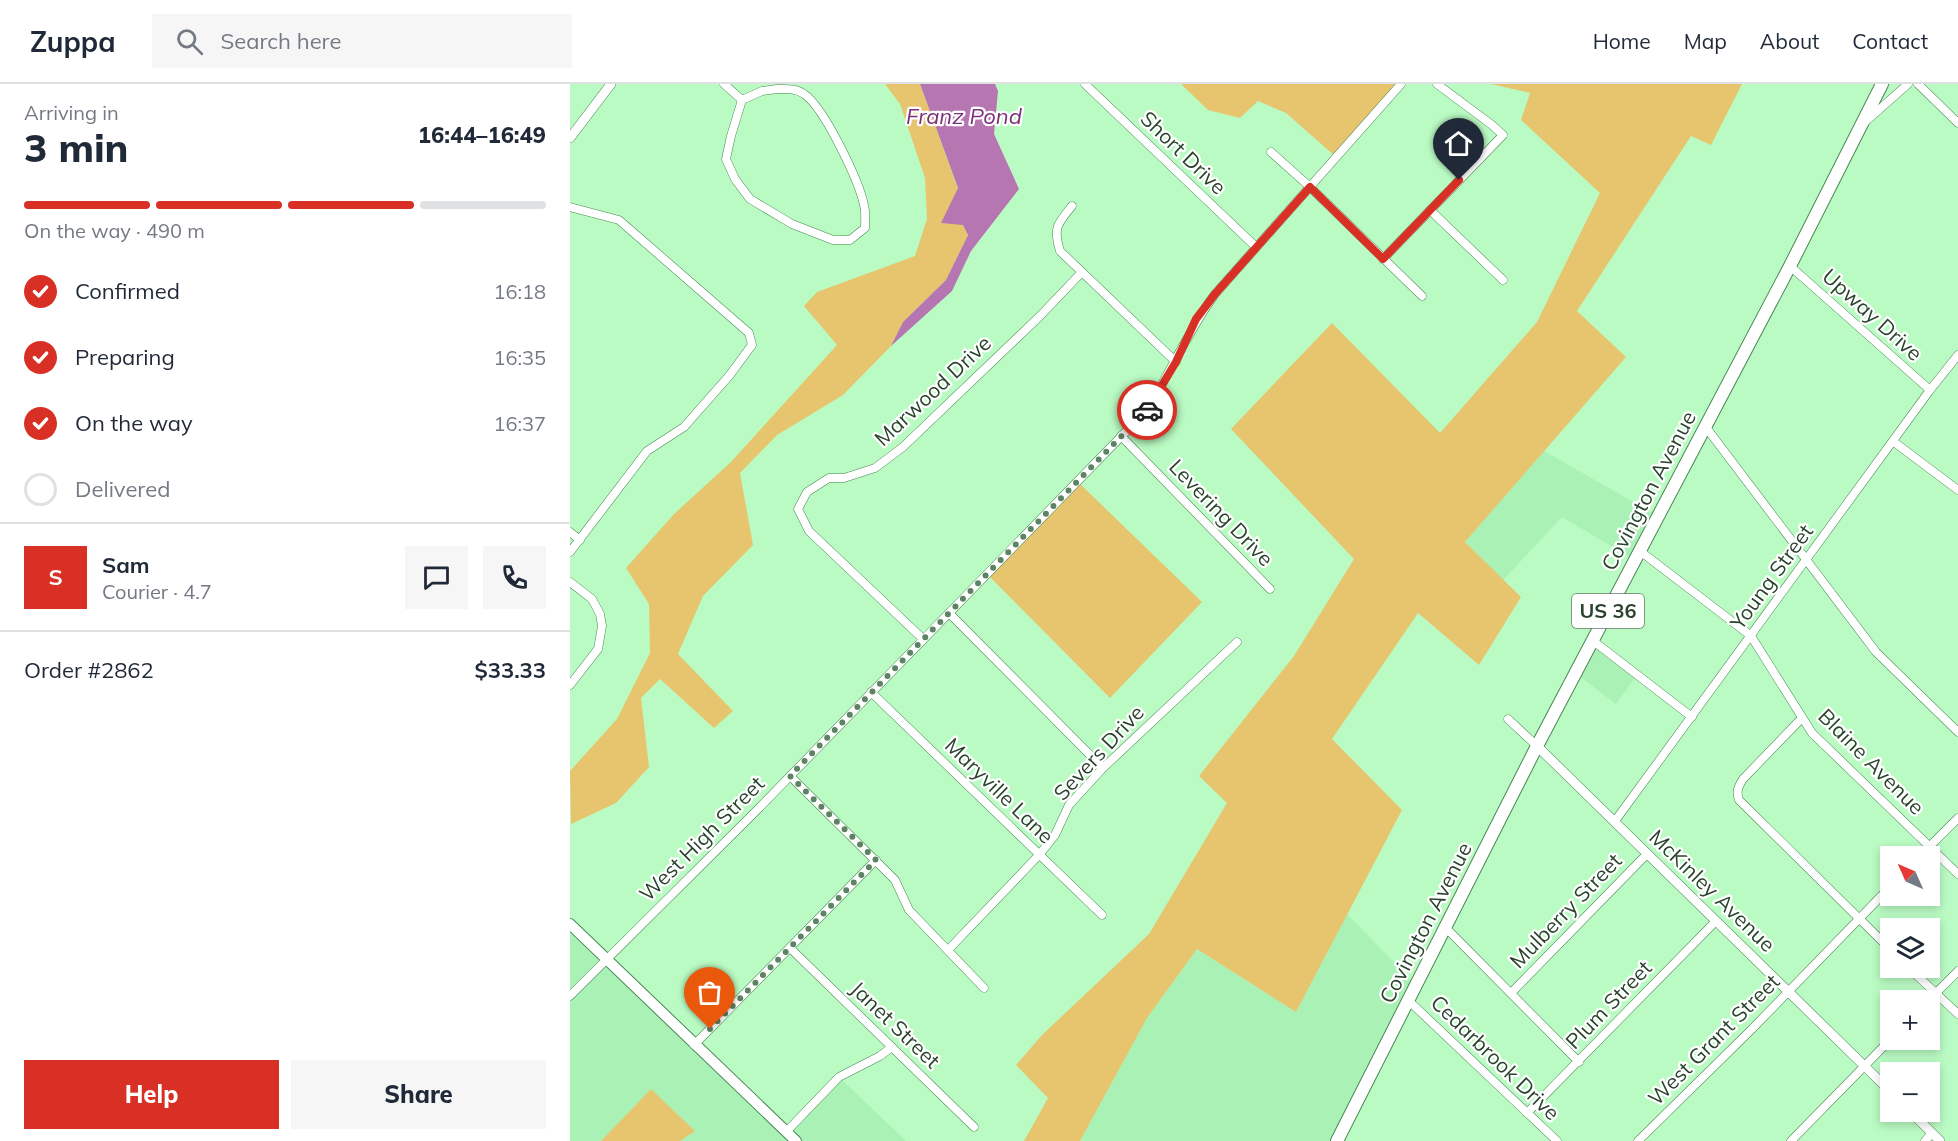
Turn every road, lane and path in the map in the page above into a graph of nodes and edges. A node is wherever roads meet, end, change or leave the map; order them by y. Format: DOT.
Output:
graph roads {
  1 [pos="611,84"];
  2 [pos="724,84"];
  3 [pos="1085,84"];
  4 [pos="1401,84"];
  5 [pos="1437,84"];
  6 [pos="1882,84"];
  7 [pos="1908,84"];
  8 [pos="1918,84"];
  9 [pos="742,100"];
  10 [pos="1958,123"];
  11 [pos="1862,125"];
  12 [pos="571,136"];
  13 [pos="1271,152"];
  14 [pos="1310,187"];
  15 [pos="1072,206"];
  16 [pos="570,207"];
  17 [pos="1430,210"];
  18 [pos="1256,248"];
  19 [pos="1383,259"];
  20 [pos="1790,266"];
  21 [pos="1081,273"];
  22 [pos="1503,280"];
  23 [pos="1422,296"];
  24 [pos="1958,355"];
  25 [pos="1176,362"];
  26 [pos="1930,390"];
  27 [pos="1705,426"];
  28 [pos="1121,436"];
  29 [pos="1894,442"];
  30 [pos="1958,490"];
  31 [pos="570,532"];
  32 [pos="579,540"];
  33 [pos="1640,551"];
  34 [pos="570,552"];
  35 [pos="1806,561"];
  36 [pos="570,582"];
  37 [pos="1270,589"];
  38 [pos="950,613"];
  39 [pos="1751,636"];
  40 [pos="923,639"];
  41 [pos="1592,640"];
  42 [pos="1237,642"];
  43 [pos="570,686"];
  44 [pos="871,692"];
  45 [pos="1692,717"];
  46 [pos="1802,718"];
  47 [pos="1508,719"];
  48 [pos="1958,732"];
  49 [pos="1537,746"];
  50 [pos="1103,768"];
  51 [pos="790,776"];
  52 [pos="1958,818"];
  53 [pos="1615,821"];
  54 [pos="1929,846"];
  55 [pos="1931,846"];
  56 [pos="1647,854"];
  57 [pos="1039,855"];
  58 [pos="1940,857"];
  59 [pos="876,860"];
  60 [pos="1958,874"];
  61 [pos="1880,897"];
  62 [pos="1102,915"];
  63 [pos="1858,919"];
  64 [pos="1716,921"];
  65 [pos="570,924"];
  66 [pos="1445,927"];
  67 [pos="1880,940"];
  68 [pos="790,948"];
  69 [pos="948,950"];
  70 [pos="607,960"];
  71 [pos="1958,971"];
  72 [pos="1920,978"];
  73 [pos="984,988"];
  74 [pos="1933,990"];
  75 [pos="1939,990"];
  76 [pos="1789,991"];
  77 [pos="1511,993"];
  78 [pos="570,996"];
  79 [pos="1940,997"];
  80 [pos="1409,1001"];
  81 [pos="1958,1014"];
  82 [pos="694,1045"];
  83 [pos="892,1047"];
  84 [pos="1880,1050"];
  85 [pos="1579,1062"];
  86 [pos="1865,1065"];
  87 [pos="1880,1081"];
  88 [pos="1527,1113"];
  89 [pos="1921,1122"];
  90 [pos="974,1127"];
  91 [pos="786,1132"];
  92 [pos="1932,1133"];
  93 [pos="796,1141"];
  94 [pos="1337,1141"];
  95 [pos="1557,1141"];
  96 [pos="1638,1141"];
  97 [pos="1791,1141"];
  98 [pos="1925,1141"];
  99 [pos="1940,1141"];
  1 -- 12 [label="street"];
  2 -- 9 [label="street"];
  3 -- 18 [label="street, Short Drive"];
  4 -- 14 [label="street, West High Street"];
  5 -- 17 [label="street"];
  6 -- 11 [label="main road, Covington Avenue / US 36"];
  7 -- 11 [label="street"];
  8 -- 10 [label="street"];
  9 -- 9 [label="street"];
  11 -- 20 [label="main road, Covington Avenue / US 36"];
  13 -- 14 [label="street"];
  14 -- 18 [label="street, West High Street"];
  14 -- 19 [label="street"];
  15 -- 21 [label="street"];
  16 -- 32 [label="street"];
  17 -- 19 [label="street"];
  17 -- 22 [label="street"];
  18 -- 25 [label="street, West High Street"];
  19 -- 23 [label="street"];
  20 -- 26 [label="street, Upway Drive"];
  20 -- 27 [label="main road, Covington Avenue / US 36"];
  21 -- 25 [label="street"];
  21 -- 40 [label="street, Marwood Drive"];
  24 -- 26 [label="street, Young Street"];
  25 -- 28 [label="street, West High Street"];
  26 -- 29 [label="street, Young Street"];
  27 -- 33 [label="main road, Covington Avenue / US 36"];
  27 -- 35 [label="street"];
  28 -- 37 [label="street, Levering Drive"];
  28 -- 38 [label="street, West High Street"];
  29 -- 30 [label="street"];
  29 -- 35 [label="street, Young Street"];
  31 -- 32 [label="street"];
  32 -- 34 [label="street"];
  33 -- 39 [label="street"];
  33 -- 41 [label="main road, Covington Avenue / US 36"];
  35 -- 39 [label="street, Young Street"];
  35 -- 48 [label="street"];
  36 -- 43 [label="street"];
  38 -- 40 [label="street, West High Street"];
  38 -- 50 [label="street"];
  39 -- 45 [label="street, Young Street"];
  39 -- 46 [label="street, Blaine Avenue"];
  40 -- 44 [label="street, West High Street"];
  41 -- 45 [label="street"];
  41 -- 49 [label="main road, Covington Avenue / US 36"];
  42 -- 50 [label="street, Severs Drive"];
  44 -- 51 [label="street, West High Street"];
  44 -- 57 [label="street, Maryville Lane"];
  45 -- 53 [label="street, Young Street"];
  46 -- 54 [label="street, Blaine Avenue"];
  46 -- 63 [label="street"];
  47 -- 49 [label="street, McKinley Avenue"];
  49 -- 53 [label="street, McKinley Avenue"];
  49 -- 66 [label="main road, Covington Avenue / US 36"];
  50 -- 57 [label="street, Severs Drive"];
  51 -- 59 [label="street"];
  51 -- 70 [label="street, West High Street"];
  52 -- 55 [label="street"];
  53 -- 56 [label="street, McKinley Avenue"];
  56 -- 64 [label="street, McKinley Avenue"];
  56 -- 77 [label="street, Mulberry Street"];
  57 -- 62 [label="street, Maryville Lane"];
  57 -- 69 [label="street, Severs Drive"];
  58 -- 60 [label="street, Blaine Avenue"];
  59 -- 68 [label="street"];
  59 -- 69 [label="street"];
  61 -- 63 [label="street, West Grant Street"];
  63 -- 67 [label="street"];
  63 -- 76 [label="street, West Grant Street"];
  64 -- 76 [label="street, McKinley Avenue"];
  64 -- 85 [label="street, Plum Street"];
  65 -- 70 [label="main road"];
  66 -- 77 [label="street"];
  66 -- 80 [label="main road, Covington Avenue / US 36"];
  68 -- 82 [label="street"];
  68 -- 83 [label="street, Janet Street"];
  69 -- 73 [label="street"];
  70 -- 78 [label="street, West High Street"];
  70 -- 82 [label="main road"];
  71 -- 75 [label="street"];
  72 -- 74 [label="street"];
  76 -- 86 [label="street, McKinley Avenue"];
  76 -- 96 [label="street, West Grant Street"];
  77 -- 85 [label="street"];
  79 -- 81 [label="street"];
  80 -- 88 [label="street, Cedarbrook Drive"];
  80 -- 94 [label="main road, Covington Avenue / US 36"];
  82 -- 91 [label="main road"];
  83 -- 90 [label="street, Janet Street"];
  83 -- 91 [label="street"];
  84 -- 86 [label="street"];
  85 -- 88 [label="street, Plum Street"];
  86 -- 87 [label="street, McKinley Avenue"];
  86 -- 97 [label="street"];
  88 -- 95 [label="street, Cedarbrook Drive"];
  89 -- 92 [label="street"];
  91 -- 93 [label="main road"];
  92 -- 98 [label="street"];
  92 -- 99 [label="street"];
}
